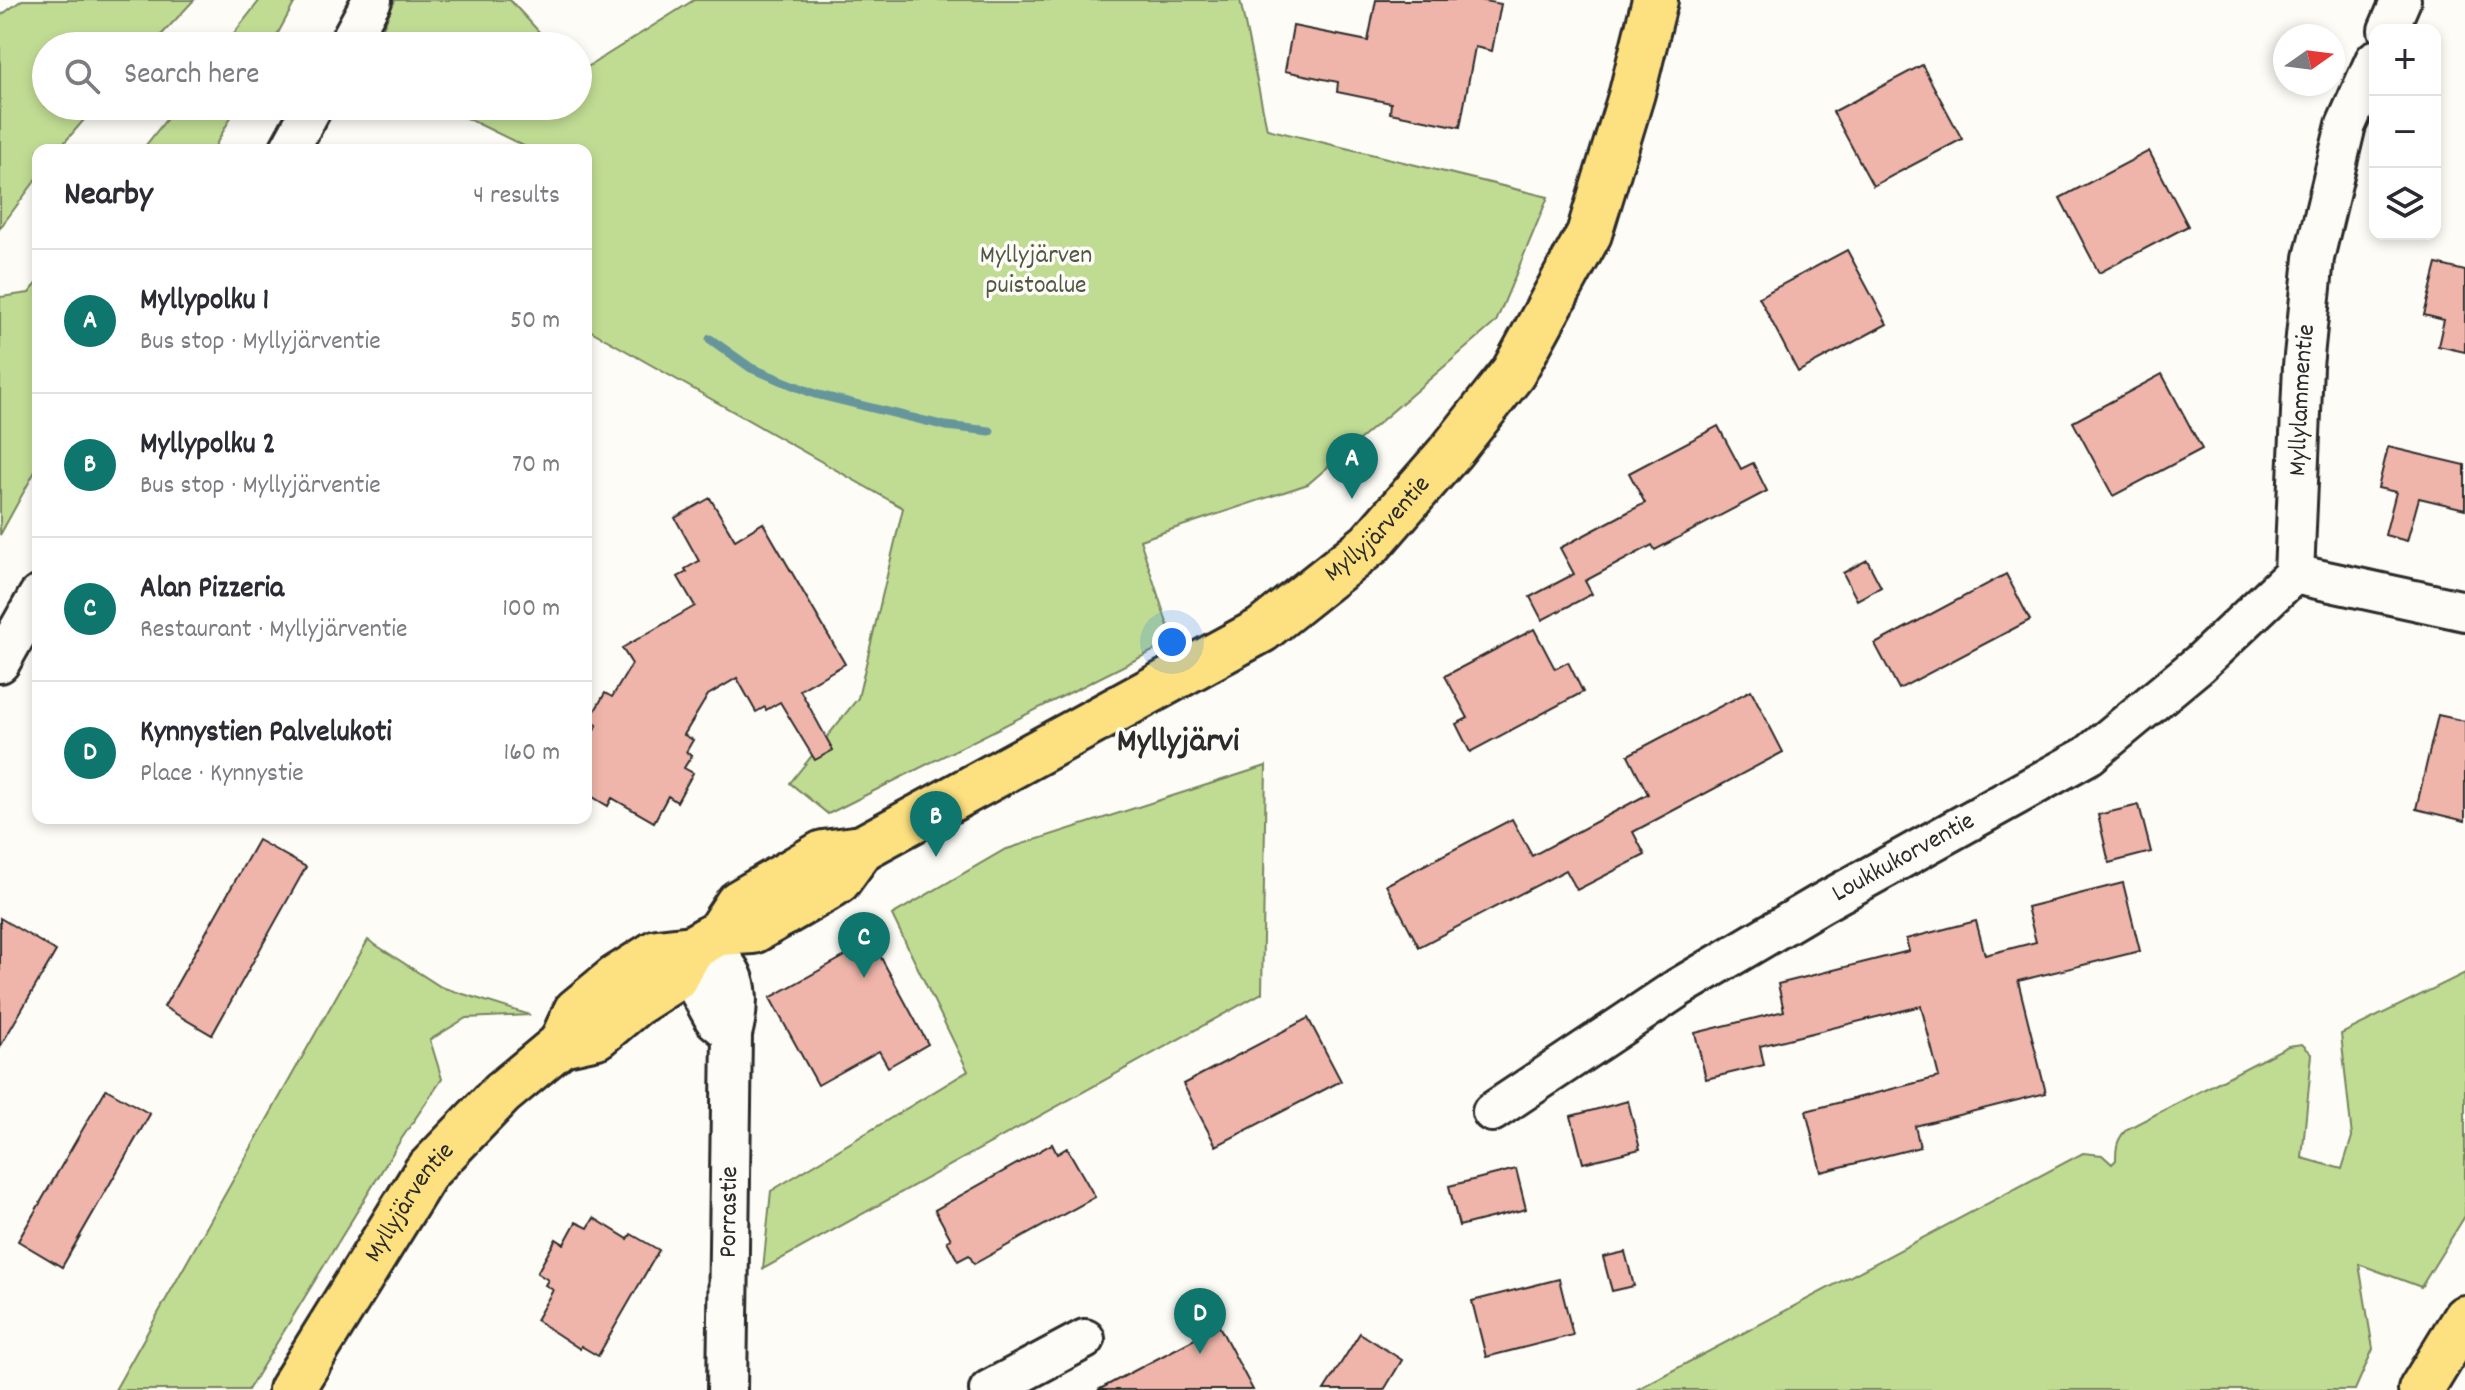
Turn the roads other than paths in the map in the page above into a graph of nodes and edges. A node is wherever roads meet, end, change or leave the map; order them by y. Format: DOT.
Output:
graph roads {
  1 [pos="372,0"];
  2 [pos="1655,0"];
  3 [pos="2401,0"];
  4 [pos="2391,24"];
  5 [pos="355,32"];
  6 [pos="2369,73"];
  7 [pos="305,120"];
  8 [pos="292,144"];
  9 [pos="2294,574"];
  10 [pos="32,607"];
  11 [pos="2465,611"];
  12 [pos="0,663"];
  13 [pos="705,940"];
  14 [pos="1492,1112"];
  15 [pos="2465,1318"];
  16 [pos="1085,1339"];
  17 [pos="291,1390"];
  18 [pos="727,1390"];
  19 [pos="989,1390"];
  20 [pos="2421,1390"];
  1 -- 5 [label="street"];
  2 -- 13 [label="main road, Myllyjärventie"];
  3 -- 4 [label="street"];
  6 -- 9 [label="street, Myllylammentie"];
  7 -- 8 [label="street"];
  9 -- 11 [label="street"];
  9 -- 14 [label="street, Loukkukorventie"];
  10 -- 12 [label="street"];
  13 -- 17 [label="main road, Myllyjärventie"];
  13 -- 18 [label="street, Porrastie"];
  15 -- 20 [label="main road"];
  16 -- 19 [label="street"];
}
